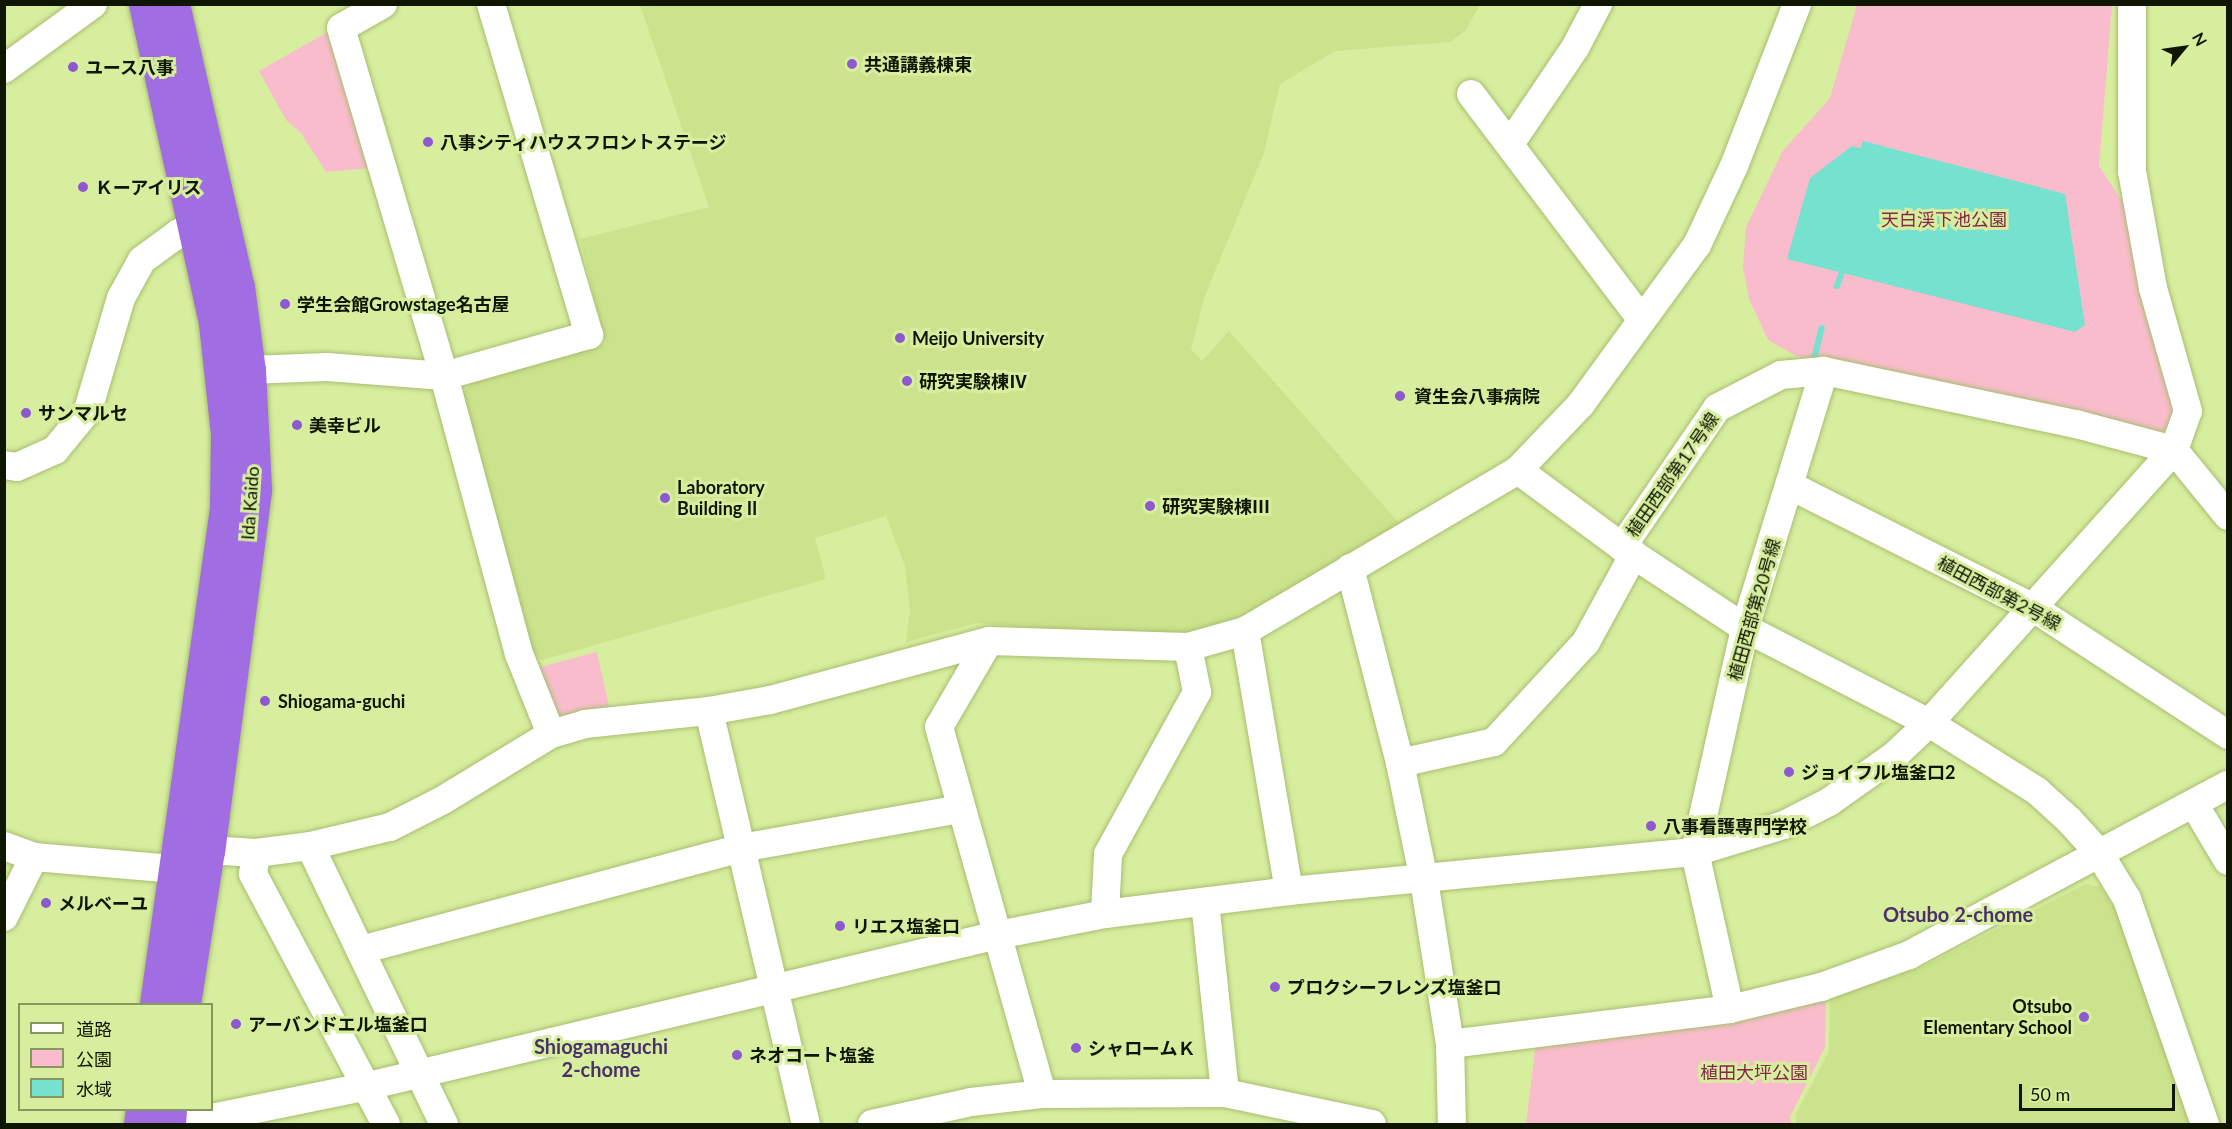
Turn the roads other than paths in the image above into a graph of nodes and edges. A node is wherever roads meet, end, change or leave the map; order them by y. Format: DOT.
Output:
graph roads {
  1 [pos="93,4"];
  2 [pos="145,4"];
  3 [pos="173,4"];
  4 [pos="383,4"];
  5 [pos="491,4"];
  6 [pos="1598,4"];
  7 [pos="2132,4"];
  8 [pos="1794,6"];
  9 [pos="4,69"];
  10 [pos="1471,94"];
  11 [pos="1510,144"];
  12 [pos="195,228"];
  13 [pos="1642,320"];
  14 [pos="249,370"];
  15 [pos="1824,371"];
  16 [pos="444,376"];
  17 [pos="2174,450"];
  18 [pos="4,465"];
  19 [pos="1518,470"];
  20 [pos="1791,486"];
  21 [pos="2228,516"];
  22 [pos="1628,551"];
  23 [pos="1350,568"];
  24 [pos="2032,608"];
  25 [pos="1744,628"];
  26 [pos="1245,631"];
  27 [pos="989,641"];
  28 [pos="1188,646"];
  29 [pos="710,711"];
  30 [pos="1929,723"];
  31 [pos="551,734"];
  32 [pos="2228,735"];
  33 [pos="1400,763"];
  34 [pos="2228,785"];
  35 [pos="2194,804"];
  36 [pos="961,809"];
  37 [pos="4,846"];
  38 [pos="310,846"];
  39 [pos="741,848"];
  40 [pos="208,850"];
  41 [pos="1695,852"];
  42 [pos="256,853"];
  43 [pos="2099,853"];
  44 [pos="34,857"];
  45 [pos="2228,861"];
  46 [pos="175,870"];
  47 [pos="1424,880"];
  48 [pos="1289,891"];
  49 [pos="1205,902"];
  50 [pos="1105,914"];
  51 [pos="4,917"];
  52 [pos="998,935"];
  53 [pos="361,950"];
  54 [pos="774,988"];
  55 [pos="156,1003"];
  56 [pos="184,1003"];
  57 [pos="1730,1010"];
  58 [pos="1450,1044"];
  59 [pos="420,1071"];
  60 [pos="368,1086"];
  61 [pos="1225,1093"];
  62 [pos="1042,1094"];
  63 [pos="182,1125"];
  64 [pos="386,1125"];
  65 [pos="444,1125"];
  66 [pos="806,1125"];
  67 [pos="872,1125"];
  68 [pos="1372,1125"];
  69 [pos="1452,1125"];
  70 [pos="2205,1125"];
  1 -- 9 [label="street"];
  2 -- 12 [label="highway, Ida Kaido"];
  3 -- 14 [label="highway, Ida Kaido"];
  4 -- 16 [label="street"];
  5 -- 16 [label="street"];
  6 -- 11 [label="street"];
  7 -- 17 [label="street"];
  8 -- 13 [label="street"];
  10 -- 11 [label="street"];
  11 -- 13 [label="street"];
  12 -- 18 [label="street"];
  12 -- 46 [label="highway, Ida Kaido"];
  13 -- 19 [label="street"];
  14 -- 16 [label="street"];
  14 -- 40 [label="highway, Ida Kaido"];
  15 -- 17 [label="street, 植田西部第17号線"];
  15 -- 20 [label="street, 植田西部第20号線"];
  15 -- 22 [label="street, 植田西部第17号線"];
  16 -- 31 [label="street"];
  17 -- 21 [label="street"];
  17 -- 24 [label="street"];
  19 -- 22 [label="street"];
  19 -- 23 [label="street"];
  20 -- 24 [label="street, 植田西部第2号線"];
  20 -- 25 [label="street, 植田西部第20号線"];
  22 -- 25 [label="street"];
  22 -- 33 [label="street, 植田西部第17号線"];
  23 -- 26 [label="street"];
  23 -- 33 [label="street"];
  24 -- 30 [label="street"];
  24 -- 32 [label="street, 植田西部第2号線"];
  25 -- 30 [label="street"];
  25 -- 41 [label="street, 植田西部第20号線"];
  26 -- 28 [label="street"];
  26 -- 48 [label="street"];
  27 -- 28 [label="street"];
  27 -- 29 [label="street"];
  27 -- 36 [label="street"];
  28 -- 50 [label="street"];
  29 -- 31 [label="street"];
  29 -- 39 [label="street"];
  30 -- 41 [label="street"];
  30 -- 43 [label="street"];
  31 -- 38 [label="street"];
  33 -- 47 [label="street"];
  34 -- 35 [label="street"];
  35 -- 43 [label="street"];
  35 -- 45 [label="street"];
  36 -- 39 [label="street"];
  36 -- 52 [label="street"];
  37 -- 44 [label="street"];
  38 -- 42 [label="street"];
  38 -- 53 [label="street"];
  39 -- 53 [label="street"];
  39 -- 54 [label="street"];
  40 -- 42 [label="street"];
  40 -- 46 [label="street"];
  40 -- 56 [label="highway, Ida Kaido"];
  41 -- 47 [label="street"];
  41 -- 57 [label="street"];
  42 -- 60 [label="street"];
  43 -- 57 [label="street"];
  43 -- 70 [label="street"];
  44 -- 46 [label="street"];
  44 -- 51 [label="street"];
  46 -- 55 [label="highway, Ida Kaido"];
  47 -- 48 [label="street"];
  47 -- 58 [label="street"];
  48 -- 49 [label="street"];
  49 -- 50 [label="street"];
  49 -- 61 [label="street"];
  50 -- 52 [label="street"];
  52 -- 54 [label="street"];
  52 -- 62 [label="street"];
  53 -- 59 [label="street"];
  54 -- 59 [label="street"];
  54 -- 66 [label="street"];
  57 -- 58 [label="street"];
  58 -- 69 [label="street"];
  59 -- 60 [label="street"];
  59 -- 65 [label="street"];
  60 -- 63 [label="street"];
  60 -- 64 [label="street"];
  61 -- 62 [label="street"];
  61 -- 68 [label="street"];
  62 -- 67 [label="street"];
}
